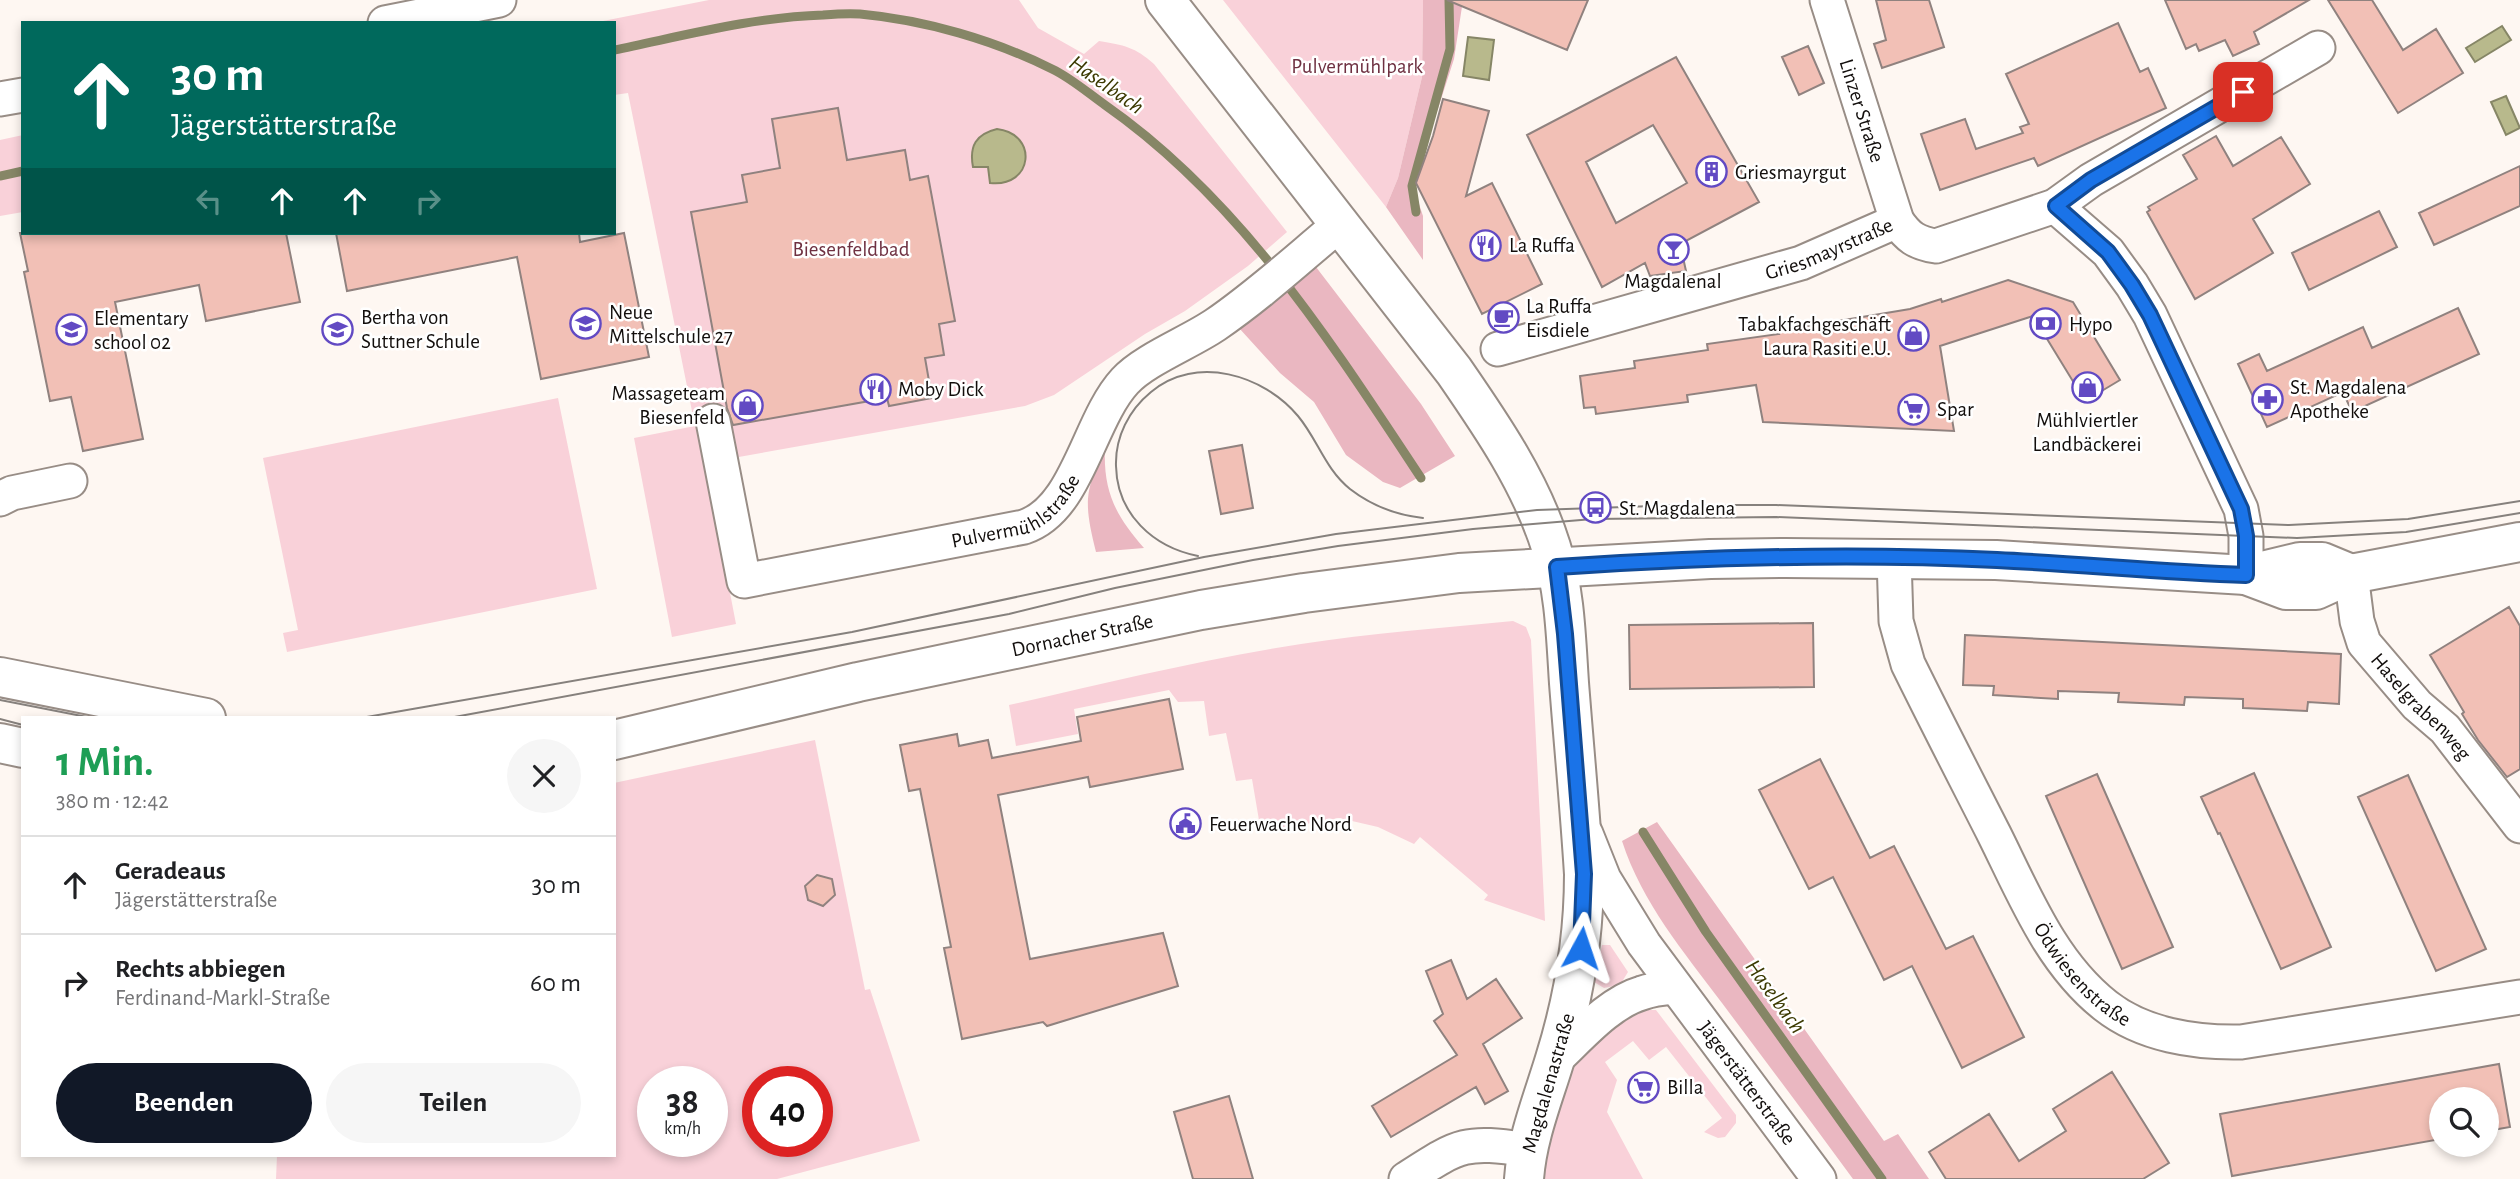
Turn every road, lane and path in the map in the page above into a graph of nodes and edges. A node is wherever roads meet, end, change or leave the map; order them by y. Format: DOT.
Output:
graph roads {
  1 [pos="499,0"];
  2 [pos="1165,0"];
  3 [pos="1827,0"];
  4 [pos="395,21"];
  5 [pos="2318,48"];
  6 [pos="21,95"];
  7 [pos="0,99"];
  8 [pos="2056,206"];
  9 [pos="1897,221"];
  10 [pos="1340,224"];
  11 [pos="1498,349"];
  12 [pos="713,421"];
  13 [pos="70,481"];
  14 [pos="0,499"];
  15 [pos="2520,542"];
  16 [pos="1894,558"];
  17 [pos="1557,567"];
  18 [pos="2351,573"];
  19 [pos="2246,575"];
  20 [pos="0,677"];
  21 [pos="196,716"];
  22 [pos="616,740"];
  23 [pos="0,743"];
  24 [pos="21,748"];
  25 [pos="1580,820"];
  26 [pos="2520,826"];
  27 [pos="1675,987"];
  28 [pos="2520,997"];
  29 [pos="1555,1060"];
  30 [pos="1526,1164"];
  31 [pos="1406,1179"];
  32 [pos="1819,1179"];
  1 -- 4 [label="street"];
  2 -- 10 [label="street"];
  3 -- 9 [label="street, Linzer Straße"];
  5 -- 8 [label="street, Griesmayrstraße"];
  6 -- 7 [label="street"];
  8 -- 9 [label="street, Griesmayrstraße"];
  8 -- 19 [label="street"];
  9 -- 11 [label="street, Griesmayrstraße"];
  10 -- 12 [label="street, Pulvermühlstraße"];
  10 -- 17 [label="street"];
  13 -- 14 [label="street"];
  15 -- 18 [label="street, Dornacher Straße"];
  16 -- 17 [label="street, Dornacher Straße"];
  16 -- 19 [label="street, Dornacher Straße"];
  16 -- 28 [label="street, Ödwiesenstraße"];
  17 -- 22 [label="street, Dornacher Straße"];
  17 -- 25 [label="street, Jägerstätterstraße"];
  18 -- 19 [label="street, Dornacher Straße"];
  18 -- 26 [label="street, Haselgrabenweg"];
  20 -- 21 [label="street"];
  23 -- 24 [label="street"];
  25 -- 27 [label="street, Jägerstätterstraße"];
  25 -- 29 [label="street, Magdalenastraße"];
  27 -- 29 [label="street"];
  27 -- 32 [label="street, Jägerstätterstraße"];
  29 -- 30 [label="street, Magdalenastraße"];
  30 -- 31 [label="street"];
}
